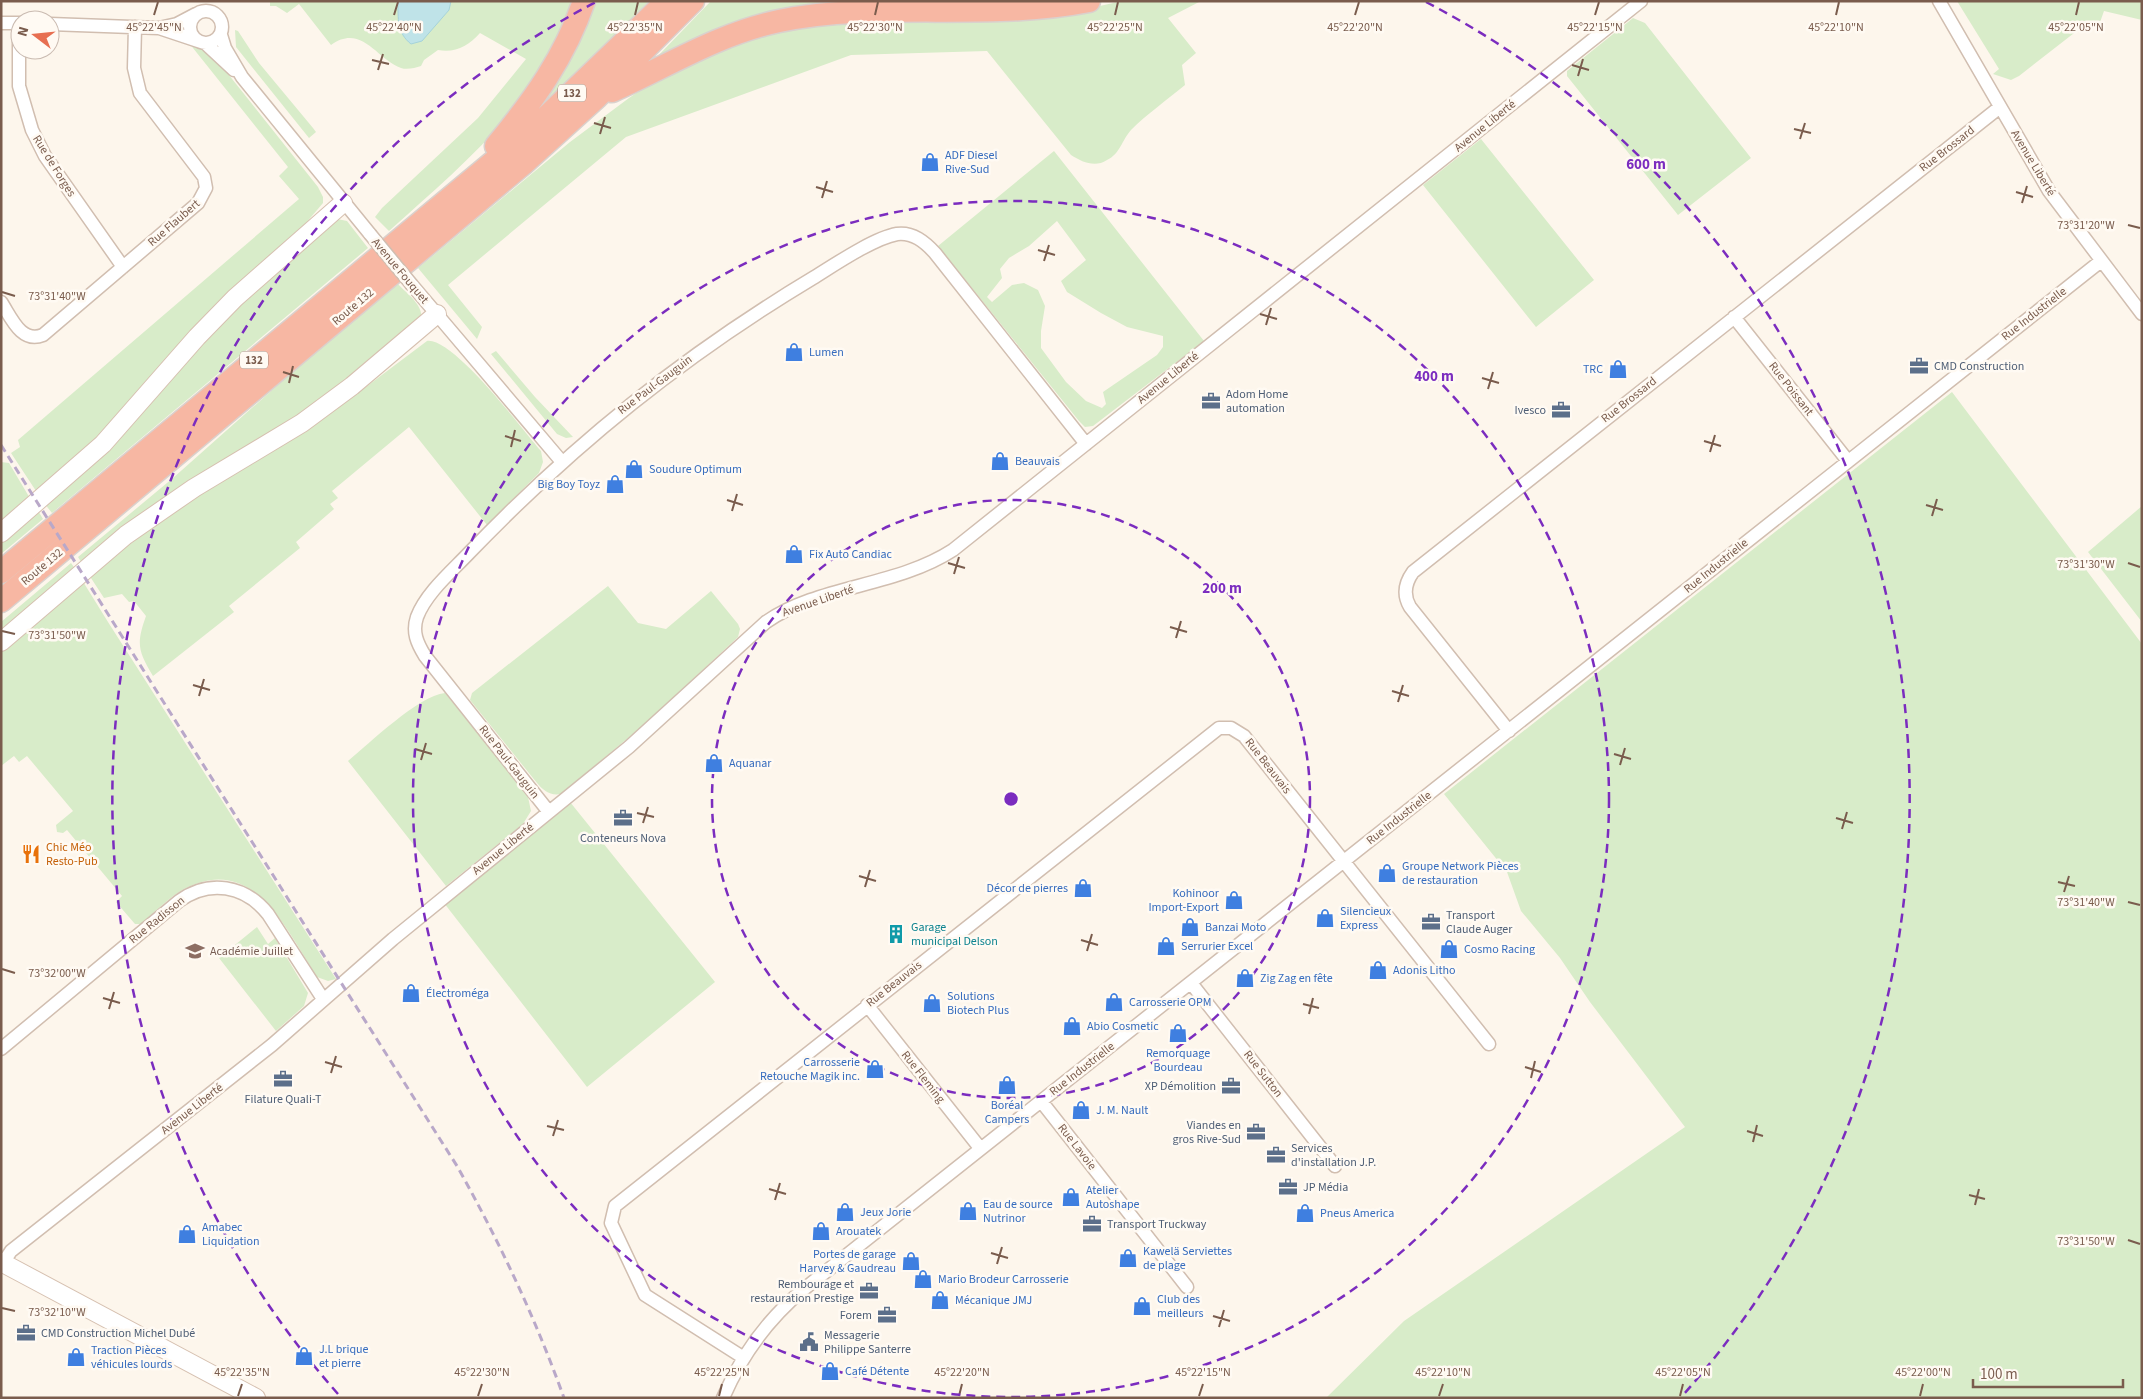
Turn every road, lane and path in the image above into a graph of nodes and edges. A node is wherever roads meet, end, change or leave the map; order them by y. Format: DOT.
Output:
graph roads {
  1 [pos="204,1"];
  2 [pos="217,1"];
  3 [pos="584,1"];
  4 [pos="666,1"];
  5 [pos="693,1"];
  6 [pos="1089,1"];
  7 [pos="1641,1"];
  8 [pos="1939,1"];
  9 [pos="197,14"];
  10 [pos="218,16"];
  11 [pos="60,24"];
  12 [pos="135,27"];
  13 [pos="159,28"];
  14 [pos="221,35"];
  15 [pos="201,42"];
  16 [pos="19,60"];
  17 [pos="242,77"];
  18 [pos="597,97"];
  19 [pos="2000,107"];
  20 [pos="469,180"];
  21 [pos="343,203"];
  22 [pos="2101,261"];
  23 [pos="123,266"];
  24 [pos="1,302"];
  25 [pos="437,314"];
  26 [pos="2142,314"];
  27 [pos="1734,317"];
  28 [pos="1086,444"];
  29 [pos="1848,461"];
  30 [pos="562,462"];
  31 [pos="1,533"];
  32 [pos="1,572"];
  33 [pos="1,601"];
  34 [pos="1,642"];
  35 [pos="1508,731"];
  36 [pos="549,812"];
  37 [pos="1344,862"];
  38 [pos="1191,983"];
  39 [pos="323,999"];
  40 [pos="867,1005"];
  41 [pos="1489,1044"];
  42 [pos="1,1049"];
  43 [pos="1041,1101"];
  44 [pos="980,1148"];
  45 [pos="1335,1166"];
  46 [pos="2,1262"];
  47 [pos="1187,1287"];
  48 [pos="744,1358"];
  49 [pos="256,1398"];
  50 [pos="723,1398"];
  1 -- 9 [label="street"];
  2 -- 10 [label="street"];
  3 -- 20 [label="highway"];
  4 -- 20 [label="highway, Route 132 / 132"];
  5 -- 18 [label="highway, Route 132 / 132"];
  6 -- 18 [label="highway"];
  7 -- 28 [label="street, Avenue Liberté"];
  8 -- 19 [label="street, Avenue Liberté"];
  9 -- 10 [label="street"];
  9 -- 13 [label="street, Avenue Fouquet"];
  9 -- 15 [label="street"];
  10 -- 14 [label="street"];
  11 -- 12 [label="street, Avenue Fouquet"];
  12 -- 13 [label="street, Avenue Fouquet"];
  12 -- 23 [label="street, Rue Flaubert"];
  13 -- 15 [label="street, Avenue Fouquet"];
  14 -- 15 [label="street"];
  14 -- 17 [label="street, Avenue Fouquet"];
  15 -- 17 [label="street, Avenue Fouquet"];
  16 -- 23 [label="street, Rue de Forges"];
  17 -- 21 [label="street, Avenue Fouquet"];
  18 -- 33 [label="highway, Route 132 / 132"];
  19 -- 22 [label="street, Avenue Liberté"];
  19 -- 27 [label="street, Rue Brossard"];
  20 -- 32 [label="highway, Route 132 / 132"];
  21 -- 25 [label="street, Avenue Fouquet, bridge"];
  21 -- 31 [label="street"];
  22 -- 26 [label="street, Avenue Liberté"];
  22 -- 29 [label="street, Rue Industrielle"];
  23 -- 24 [label="street, Rue Flaubert"];
  25 -- 30 [label="street, Avenue Fouquet"];
  25 -- 34 [label="street"];
  27 -- 29 [label="street, Rue Poissant"];
  27 -- 35 [label="street, Rue Brossard"];
  28 -- 30 [label="street, Rue Paul-Gauguin"];
  28 -- 36 [label="street, Avenue Liberté"];
  29 -- 35 [label="street, Rue Industrielle"];
  30 -- 36 [label="street, Rue Paul-Gauguin"];
  35 -- 37 [label="street, Rue Industrielle"];
  36 -- 39 [label="street, Avenue Liberté"];
  37 -- 38 [label="street, Rue Industrielle"];
  37 -- 40 [label="street, Rue Beauvais"];
  37 -- 41 [label="street"];
  38 -- 43 [label="street, Rue Industrielle"];
  38 -- 45 [label="street, Rue Sutton"];
  39 -- 42 [label="street, Rue Radisson"];
  39 -- 46 [label="street, Avenue Liberté"];
  40 -- 44 [label="street, Rue Fleming"];
  40 -- 48 [label="street, Rue Beauvais"];
  43 -- 44 [label="street, Rue Industrielle"];
  43 -- 47 [label="street, Rue Lavoie"];
  44 -- 48 [label="street, Rue Industrielle"];
  46 -- 49 [label="street"];
  48 -- 50 [label="street, Rue Industrielle"];
}
